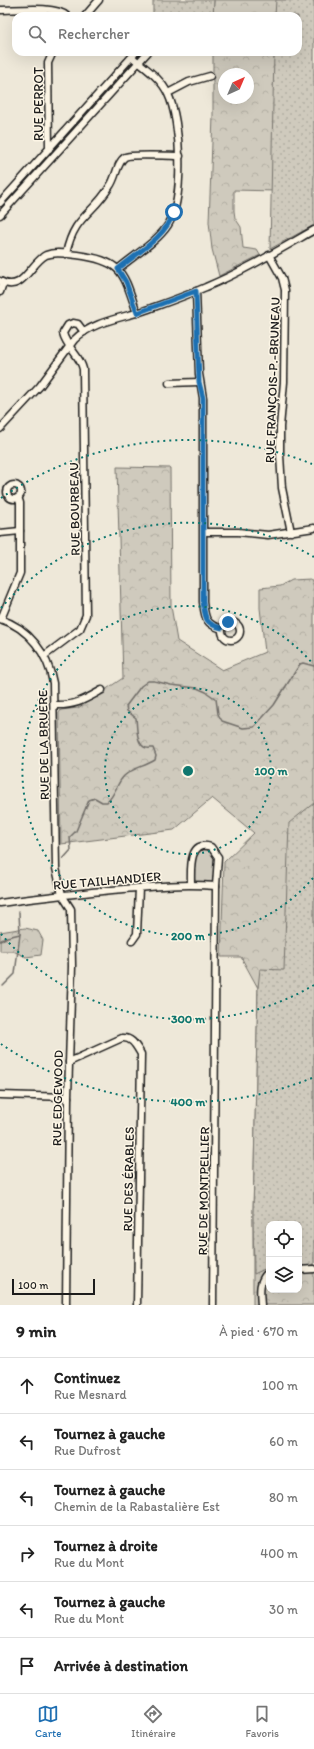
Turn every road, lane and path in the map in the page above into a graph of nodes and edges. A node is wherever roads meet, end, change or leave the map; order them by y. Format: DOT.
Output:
graph roads {
  1 [pos="99,0"];
  2 [pos="0,10"];
  3 [pos="60,12"];
  4 [pos="88,12"];
  5 [pos="51,56"];
  6 [pos="132,56"];
  7 [pos="135,56"];
  8 [pos="144,56"];
  9 [pos="139,62"];
  10 [pos="210,76"];
  11 [pos="168,93"];
  12 [pos="49,149"];
  13 [pos="55,154"];
  14 [pos="180,156"];
  15 [pos="0,203"];
  16 [pos="0,216"];
  17 [pos="314,230"];
  18 [pos="66,254"];
  19 [pos="269,255"];
  20 [pos="118,269"];
  21 [pos="2,282"];
  22 [pos="196,291"];
  23 [pos="0,292"];
  24 [pos="137,313"];
  25 [pos="84,332"];
  26 [pos="70,346"];
  27 [pos="199,382"];
  28 [pos="169,383"];
  29 [pos="0,429"];
  30 [pos="18,497"];
  31 [pos="314,528"];
  32 [pos="20,532"];
  33 [pos="204,532"];
  34 [pos="291,532"];
  35 [pos="0,533"];
  36 [pos="0,619"];
  37 [pos="222,628"];
  38 [pos="44,656"];
  39 [pos="102,690"];
  40 [pos="54,705"];
  41 [pos="191,884"];
  42 [pos="216,886"];
  43 [pos="139,888"];
  44 [pos="62,895"];
  45 [pos="0,903"];
  46 [pos="132,942"];
  47 [pos="69,1062"];
  48 [pos="0,1095"];
  49 [pos="68,1097"];
  50 [pos="314,1269"];
  51 [pos="302,1270"];
  52 [pos="266,1275"];
  53 [pos="66,1305"];
  54 [pos="137,1305"];
  55 [pos="213,1305"];
  56 [pos="261,1305"];
  1 -- 4 [label="street"];
  2 -- 3 [label="street"];
  5 -- 12 [label="street, RUE PERROT"];
  6 -- 12 [label="street"];
  7 -- 9 [label="street"];
  8 -- 9 [label="street"];
  9 -- 11 [label="street"];
  9 -- 13 [label="street"];
  10 -- 11 [label="street"];
  11 -- 14 [label="street"];
  12 -- 13 [label="street, RUE PERROT"];
  12 -- 15 [label="street"];
  13 -- 16 [label="street"];
  14 -- 18 [label="street"];
  14 -- 20 [label="street"];
  17 -- 19 [label="street"];
  18 -- 20 [label="street"];
  18 -- 21 [label="street"];
  19 -- 22 [label="street"];
  19 -- 34 [label="street, RUE FRANÇOIS-P.-BRUNEAU"];
  20 -- 24 [label="street"];
  21 -- 23 [label="street"];
  22 -- 24 [label="street"];
  22 -- 27 [label="street"];
  24 -- 25 [label="street"];
  25 -- 26 [label="street"];
  25 -- 26 [label="street"];
  26 -- 29 [label="street"];
  26 -- 38 [label="street, RUE BOURBEAU"];
  27 -- 28 [label="street"];
  27 -- 33 [label="street"];
  30 -- 32 [label="street"];
  31 -- 34 [label="street"];
  32 -- 35 [label="street"];
  32 -- 36 [label="street"];
  33 -- 34 [label="street"];
  33 -- 37 [label="street"];
  36 -- 38 [label="street, RUE DE LA BRUÈRE"];
  38 -- 40 [label="street, RUE DE LA BRUÈRE"];
  39 -- 40 [label="street"];
  40 -- 44 [label="street, RUE DE LA BRUÈRE"];
  41 -- 42 [label="street, RUE TAILHANDIER"];
  41 -- 42 [label="street, RUE DE MONTPELLIER"];
  41 -- 43 [label="street, RUE TAILHANDIER"];
  42 -- 55 [label="street, RUE DE MONTPELLIER"];
  43 -- 44 [label="street, RUE TAILHANDIER"];
  43 -- 46 [label="street"];
  44 -- 45 [label="street, RUE TAILHANDIER"];
  44 -- 47 [label="street, RUE EDGEWOOD"];
  47 -- 49 [label="street, RUE EDGEWOOD"];
  47 -- 54 [label="street, RUE DES ÉRABLES"];
  48 -- 49 [label="street"];
  49 -- 53 [label="street, RUE EDGEWOOD"];
  50 -- 51 [label="street"];
  52 -- 56 [label="street"];
}
